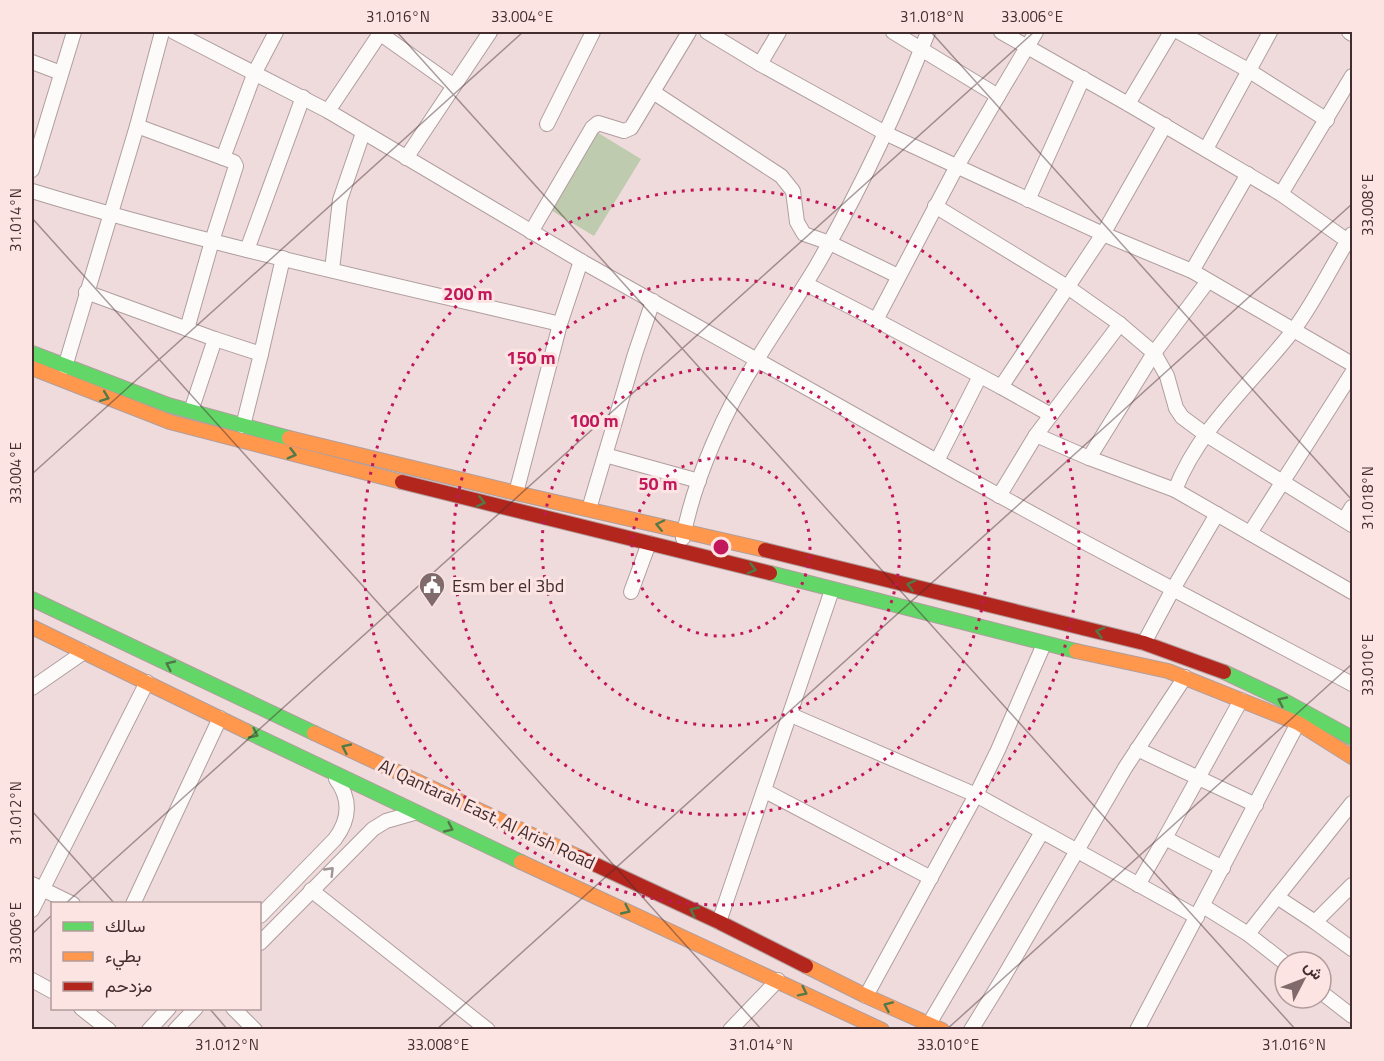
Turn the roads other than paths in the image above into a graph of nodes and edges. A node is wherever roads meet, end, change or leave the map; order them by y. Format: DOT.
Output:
graph roads {
  1 [pos="74,32"];
  2 [pos="162,32"];
  3 [pos="174,32"];
  4 [pos="276,32"];
  5 [pos="379,32"];
  6 [pos="490,32"];
  7 [pos="593,32"];
  8 [pos="689,32"];
  9 [pos="707,32"];
  10 [pos="779,32"];
  11 [pos="893,32"];
  12 [pos="928,32"];
  13 [pos="1001,32"];
  14 [pos="1036,32"];
  15 [pos="1170,32"];
  16 [pos="1179,32"];
  17 [pos="1270,32"];
  18 [pos="1028,47"];
  19 [pos="922,49"];
  20 [pos="32,62"];
  21 [pos="760,64"];
  22 [pos="1248,70"];
  23 [pos="255,72"];
  24 [pos="61,73"];
  25 [pos="1353,76"];
  26 [pos="1083,78"];
  27 [pos="454,86"];
  28 [pos="653,92"];
  29 [pos="998,96"];
  30 [pos="303,97"];
  31 [pos="1128,104"];
  32 [pos="328,111"];
  33 [pos="1327,120"];
  34 [pos="547,124"];
  35 [pos="1165,125"];
  36 [pos="137,126"];
  37 [pos="363,133"];
  38 [pos="886,134"];
  39 [pos="1206,149"];
  40 [pos="223,158"];
  41 [pos="406,158"];
  42 [pos="956,168"];
  43 [pos="32,170"];
  44 [pos="1248,174"];
  45 [pos="32,191"];
  46 [pos="1281,194"];
  47 [pos="1028,200"];
  48 [pos="935,206"];
  49 [pos="110,215"];
  50 [pos="531,232"];
  51 [pos="1103,234"];
  52 [pos="1351,240"];
  53 [pos="212,241"];
  54 [pos="830,243"];
  55 [pos="247,250"];
  56 [pos="283,258"];
  57 [pos="581,261"];
  58 [pos="332,270"];
  59 [pos="1192,271"];
  60 [pos="898,276"];
  61 [pos="1208,281"];
  62 [pos="806,284"];
  63 [pos="1069,288"];
  64 [pos="86,292"];
  65 [pos="653,301"];
  66 [pos="876,320"];
  67 [pos="560,324"];
  68 [pos="1120,324"];
  69 [pos="187,329"];
  70 [pos="1293,330"];
  71 [pos="215,339"];
  72 [pos="32,353"];
  73 [pos="1154,353"];
  74 [pos="261,354"];
  75 [pos="757,360"];
  76 [pos="1353,364"];
  77 [pos="65,367"];
  78 [pos="32,368"];
  79 [pos="1353,373"];
  80 [pos="88,375"];
  81 [pos="980,376"];
  82 [pos="1001,387"];
  83 [pos="84,389"];
  84 [pos="191,411"];
  85 [pos="1051,415"];
  86 [pos="243,426"];
  87 [pos="1205,434"];
  88 [pos="1036,435"];
  89 [pos="348,451"];
  90 [pos="605,455"];
  91 [pos="1089,458"];
  92 [pos="937,461"];
  93 [pos="344,468"];
  94 [pos="699,481"];
  95 [pos="1283,483"];
  96 [pos="1174,490"];
  97 [pos="516,492"];
  98 [pos="999,496"];
  99 [pos="1353,507"];
  100 [pos="589,509"];
  101 [pos="1217,514"];
  102 [pos="1348,522"];
  103 [pos="684,531"];
  104 [pos="1250,533"];
  105 [pos="649,543"];
  106 [pos="680,550"];
  107 [pos="1173,589"];
  108 [pos="832,590"];
  109 [pos="631,592"];
  110 [pos="1353,592"];
  111 [pos="32,599"];
  112 [pos="32,627"];
  113 [pos="1144,643"];
  114 [pos="1044,644"];
  115 [pos="84,652"];
  116 [pos="1185,677"];
  117 [pos="147,682"];
  118 [pos="1353,684"];
  119 [pos="32,688"];
  120 [pos="1241,700"];
  121 [pos="791,715"];
  122 [pos="220,718"];
  123 [pos="1319,718"];
  124 [pos="1298,723"];
  125 [pos="1353,732"];
  126 [pos="1353,738"];
  127 [pos="1137,749"];
  128 [pos="1353,757"];
  129 [pos="326,769"];
  130 [pos="1199,778"];
  131 [pos="765,791"];
  132 [pos="976,795"];
  133 [pos="1353,803"];
  134 [pos="1256,805"];
  135 [pos="415,813"];
  136 [pos="1042,832"];
  137 [pos="1165,838"];
  138 [pos="1076,851"];
  139 [pos="1222,868"];
  140 [pos="931,878"];
  141 [pos="1138,885"];
  142 [pos="1353,885"];
  143 [pos="37,886"];
  144 [pos="312,890"];
  145 [pos="1277,897"];
  146 [pos="71,902"];
  147 [pos="133,902"];
  148 [pos="32,910"];
  149 [pos="1200,912"];
  150 [pos="261,915"];
  151 [pos="719,922"];
  152 [pos="1316,922"];
  153 [pos="1248,934"];
  154 [pos="261,942"];
  155 [pos="1353,949"];
  156 [pos="1273,954"];
  157 [pos="32,980"];
  158 [pos="778,980"];
  159 [pos="51,990"];
  160 [pos="866,996"];
  161 [pos="1333,1001"];
  162 [pos="84,1010"];
  163 [pos="167,1010"];
  164 [pos="194,1010"];
  165 [pos="235,1010"];
  166 [pos="1353,1016"];
  167 [pos="935,1027"];
  168 [pos="110,1029"];
  169 [pos="149,1029"];
  170 [pos="175,1029"];
  171 [pos="255,1029"];
  172 [pos="488,1029"];
  173 [pos="730,1029"];
  174 [pos="882,1029"];
  175 [pos="971,1029"];
  176 [pos="1137,1029"];
  1 -- 24 [label="street"];
  2 -- 36 [label="street"];
  3 -- 23 [label="street"];
  4 -- 23 [label="street"];
  5 -- 27 [label="street"];
  5 -- 32 [label="street"];
  6 -- 27 [label="street"];
  7 -- 34 [label="street"];
  8 -- 28 [label="street"];
  9 -- 21 [label="street"];
  10 -- 21 [label="street"];
  11 -- 19 [label="street"];
  12 -- 19 [label="street"];
  13 -- 18 [label="street"];
  14 -- 18 [label="street"];
  15 -- 31 [label="street"];
  16 -- 22 [label="street"];
  17 -- 22 [label="street"];
  18 -- 26 [label="street"];
  18 -- 29 [label="street"];
  19 -- 29 [label="street"];
  19 -- 38 [label="street"];
  20 -- 24 [label="street"];
  21 -- 38 [label="street"];
  22 -- 33 [label="street"];
  22 -- 39 [label="street"];
  23 -- 30 [label="street"];
  23 -- 40 [label="street"];
  24 -- 43 [label="street"];
  25 -- 33 [label="street"];
  26 -- 31 [label="street"];
  26 -- 47 [label="street"];
  27 -- 41 [label="street"];
  28 -- 50 [label="street"];
  28 -- 54 [label="street"];
  29 -- 42 [label="street"];
  30 -- 32 [label="street"];
  30 -- 55 [label="street"];
  31 -- 35 [label="street"];
  32 -- 37 [label="street"];
  33 -- 46 [label="street"];
  35 -- 39 [label="street"];
  35 -- 51 [label="street"];
  36 -- 40 [label="street"];
  36 -- 49 [label="street"];
  37 -- 41 [label="street"];
  37 -- 58 [label="street"];
  38 -- 42 [label="street"];
  38 -- 54 [label="street"];
  39 -- 44 [label="street"];
  40 -- 53 [label="street"];
  41 -- 50 [label="street"];
  42 -- 47 [label="street"];
  42 -- 48 [label="street"];
  44 -- 46 [label="street"];
  44 -- 59 [label="street"];
  45 -- 49 [label="street"];
  46 -- 52 [label="street"];
  47 -- 51 [label="street"];
  48 -- 60 [label="street"];
  48 -- 63 [label="street"];
  49 -- 53 [label="street"];
  49 -- 64 [label="street"];
  50 -- 57 [label="street"];
  51 -- 59 [label="street"];
  51 -- 63 [label="street"];
  52 -- 70 [label="street"];
  53 -- 55 [label="street"];
  53 -- 69 [label="street"];
  54 -- 60 [label="street"];
  54 -- 62 [label="street"];
  55 -- 56 [label="street"];
  56 -- 58 [label="street"];
  56 -- 74 [label="street"];
  57 -- 65 [label="street"];
  57 -- 67 [label="street"];
  58 -- 67 [label="street"];
  59 -- 61 [label="street"];
  60 -- 66 [label="street"];
  61 -- 70 [label="street"];
  61 -- 73 [label="street"];
  62 -- 66 [label="street"];
  62 -- 75 [label="street"];
  63 -- 68 [label="street"];
  63 -- 82 [label="street"];
  64 -- 69 [label="street"];
  64 -- 77 [label="street"];
  65 -- 75 [label="street"];
  65 -- 90 [label="street"];
  66 -- 81 [label="street"];
  67 -- 97 [label="street"];
  68 -- 73 [label="street"];
  68 -- 85 [label="street"];
  69 -- 71 [label="street"];
  70 -- 76 [label="street"];
  70 -- 87 [label="street"];
  71 -- 74 [label="street"];
  71 -- 84 [label="street"];
  72 -- 77 [label="main road"];
  73 -- 87 [label="street"];
  73 -- 91 [label="street"];
  74 -- 86 [label="street"];
  75 -- 92 [label="street"];
  75 -- 94 [label="street"];
  77 -- 80 [label="main road"];
  78 -- 83 [label="main road"];
  79 -- 95 [label="street"];
  80 -- 83 [label="main road"];
  80 -- 84 [label="main road"];
  81 -- 82 [label="street"];
  81 -- 92 [label="street"];
  82 -- 85 [label="street"];
  83 -- 93 [label="main road, one-way"];
  84 -- 86 [label="main road"];
  85 -- 88 [label="street"];
  86 -- 89 [label="main road"];
  87 -- 95 [label="street"];
  87 -- 96 [label="street"];
  88 -- 91 [label="street"];
  88 -- 98 [label="street"];
  89 -- 93 [label="main road"];
  89 -- 97 [label="main road"];
  90 -- 94 [label="street"];
  90 -- 100 [label="street"];
  91 -- 96 [label="street"];
  92 -- 98 [label="street"];
  93 -- 105 [label="main road, one-way"];
  94 -- 103 [label="street"];
  95 -- 102 [label="street"];
  95 -- 104 [label="street"];
  96 -- 101 [label="street"];
  97 -- 100 [label="main road"];
  98 -- 107 [label="street"];
  99 -- 102 [label="street"];
  103 -- 100 [label="main road, one-way"];
  101 -- 104 [label="street"];
  101 -- 107 [label="street"];
  103 -- 106 [label="street"];
  113 -- 103 [label="main road, one-way"];
  104 -- 110 [label="street"];
  105 -- 106 [label="main road"];
  105 -- 109 [label="street"];
  106 -- 108 [label="main road, one-way"];
  107 -- 113 [label="street"];
  107 -- 118 [label="street"];
  108 -- 114 [label="main road"];
  108 -- 121 [label="street"];
  151 -- 111 [label="main road, Al Qantarah East, Al Arish Road, one-way"];
  112 -- 115 [label="main road, Al Qantarah East, Al Arish Road"];
  123 -- 113 [label="main road, one-way"];
  114 -- 116 [label="main road"];
  114 -- 132 [label="street"];
  115 -- 117 [label="main road, Al Qantarah East, Al Arish Road"];
  115 -- 119 [label="street"];
  116 -- 120 [label="main road"];
  116 -- 127 [label="street"];
  117 -- 122 [label="main road, Al Qantarah East, Al Arish Road"];
  117 -- 143 [label="street"];
  120 -- 124 [label="main road"];
  120 -- 130 [label="street"];
  121 -- 131 [label="street"];
  121 -- 132 [label="street"];
  122 -- 129 [label="main road, Al Qantarah East, Al Arish Road, one-way"];
  122 -- 147 [label="street"];
  123 -- 125 [label="main road"];
  123 -- 126 [label="main road"];
  124 -- 128 [label="main road"];
  124 -- 134 [label="street"];
  127 -- 130 [label="street"];
  127 -- 138 [label="street"];
  129 -- 135 [label="main road, Al Qantarah East, Al Arish Road"];
  129 -- 150 [label="street"];
  130 -- 134 [label="street"];
  130 -- 137 [label="street"];
  131 -- 140 [label="street"];
  131 -- 151 [label="street"];
  132 -- 136 [label="street"];
  132 -- 140 [label="street"];
  133 -- 145 [label="street"];
  134 -- 139 [label="street"];
  144 -- 135 [label="street, one-way"];
  135 -- 158 [label="main road, Al Qantarah East, Al Arish Road, one-way"];
  136 -- 138 [label="street"];
  136 -- 167 [label="street"];
  137 -- 139 [label="street"];
  137 -- 141 [label="street"];
  138 -- 141 [label="street"];
  138 -- 175 [label="street"];
  139 -- 149 [label="street"];
  140 -- 160 [label="street"];
  141 -- 149 [label="street"];
  142 -- 152 [label="street"];
  143 -- 146 [label="street"];
  143 -- 148 [label="street"];
  144 -- 154 [label="street"];
  144 -- 172 [label="street"];
  145 -- 152 [label="street"];
  145 -- 153 [label="street"];
  149 -- 153 [label="street"];
  149 -- 176 [label="street"];
  151 -- 160 [label="main road, Al Qantarah East, Al Arish Road"];
  152 -- 155 [label="street"];
  153 -- 156 [label="street"];
  157 -- 159 [label="street"];
  158 -- 173 [label="street"];
  158 -- 174 [label="main road, Al Qantarah East, Al Arish Road, one-way"];
  167 -- 160 [label="main road, Al Qantarah East, Al Arish Road, one-way"];
  161 -- 166 [label="street"];
  162 -- 168 [label="street"];
  163 -- 169 [label="street"];
  164 -- 170 [label="street"];
  165 -- 171 [label="street"];
}
